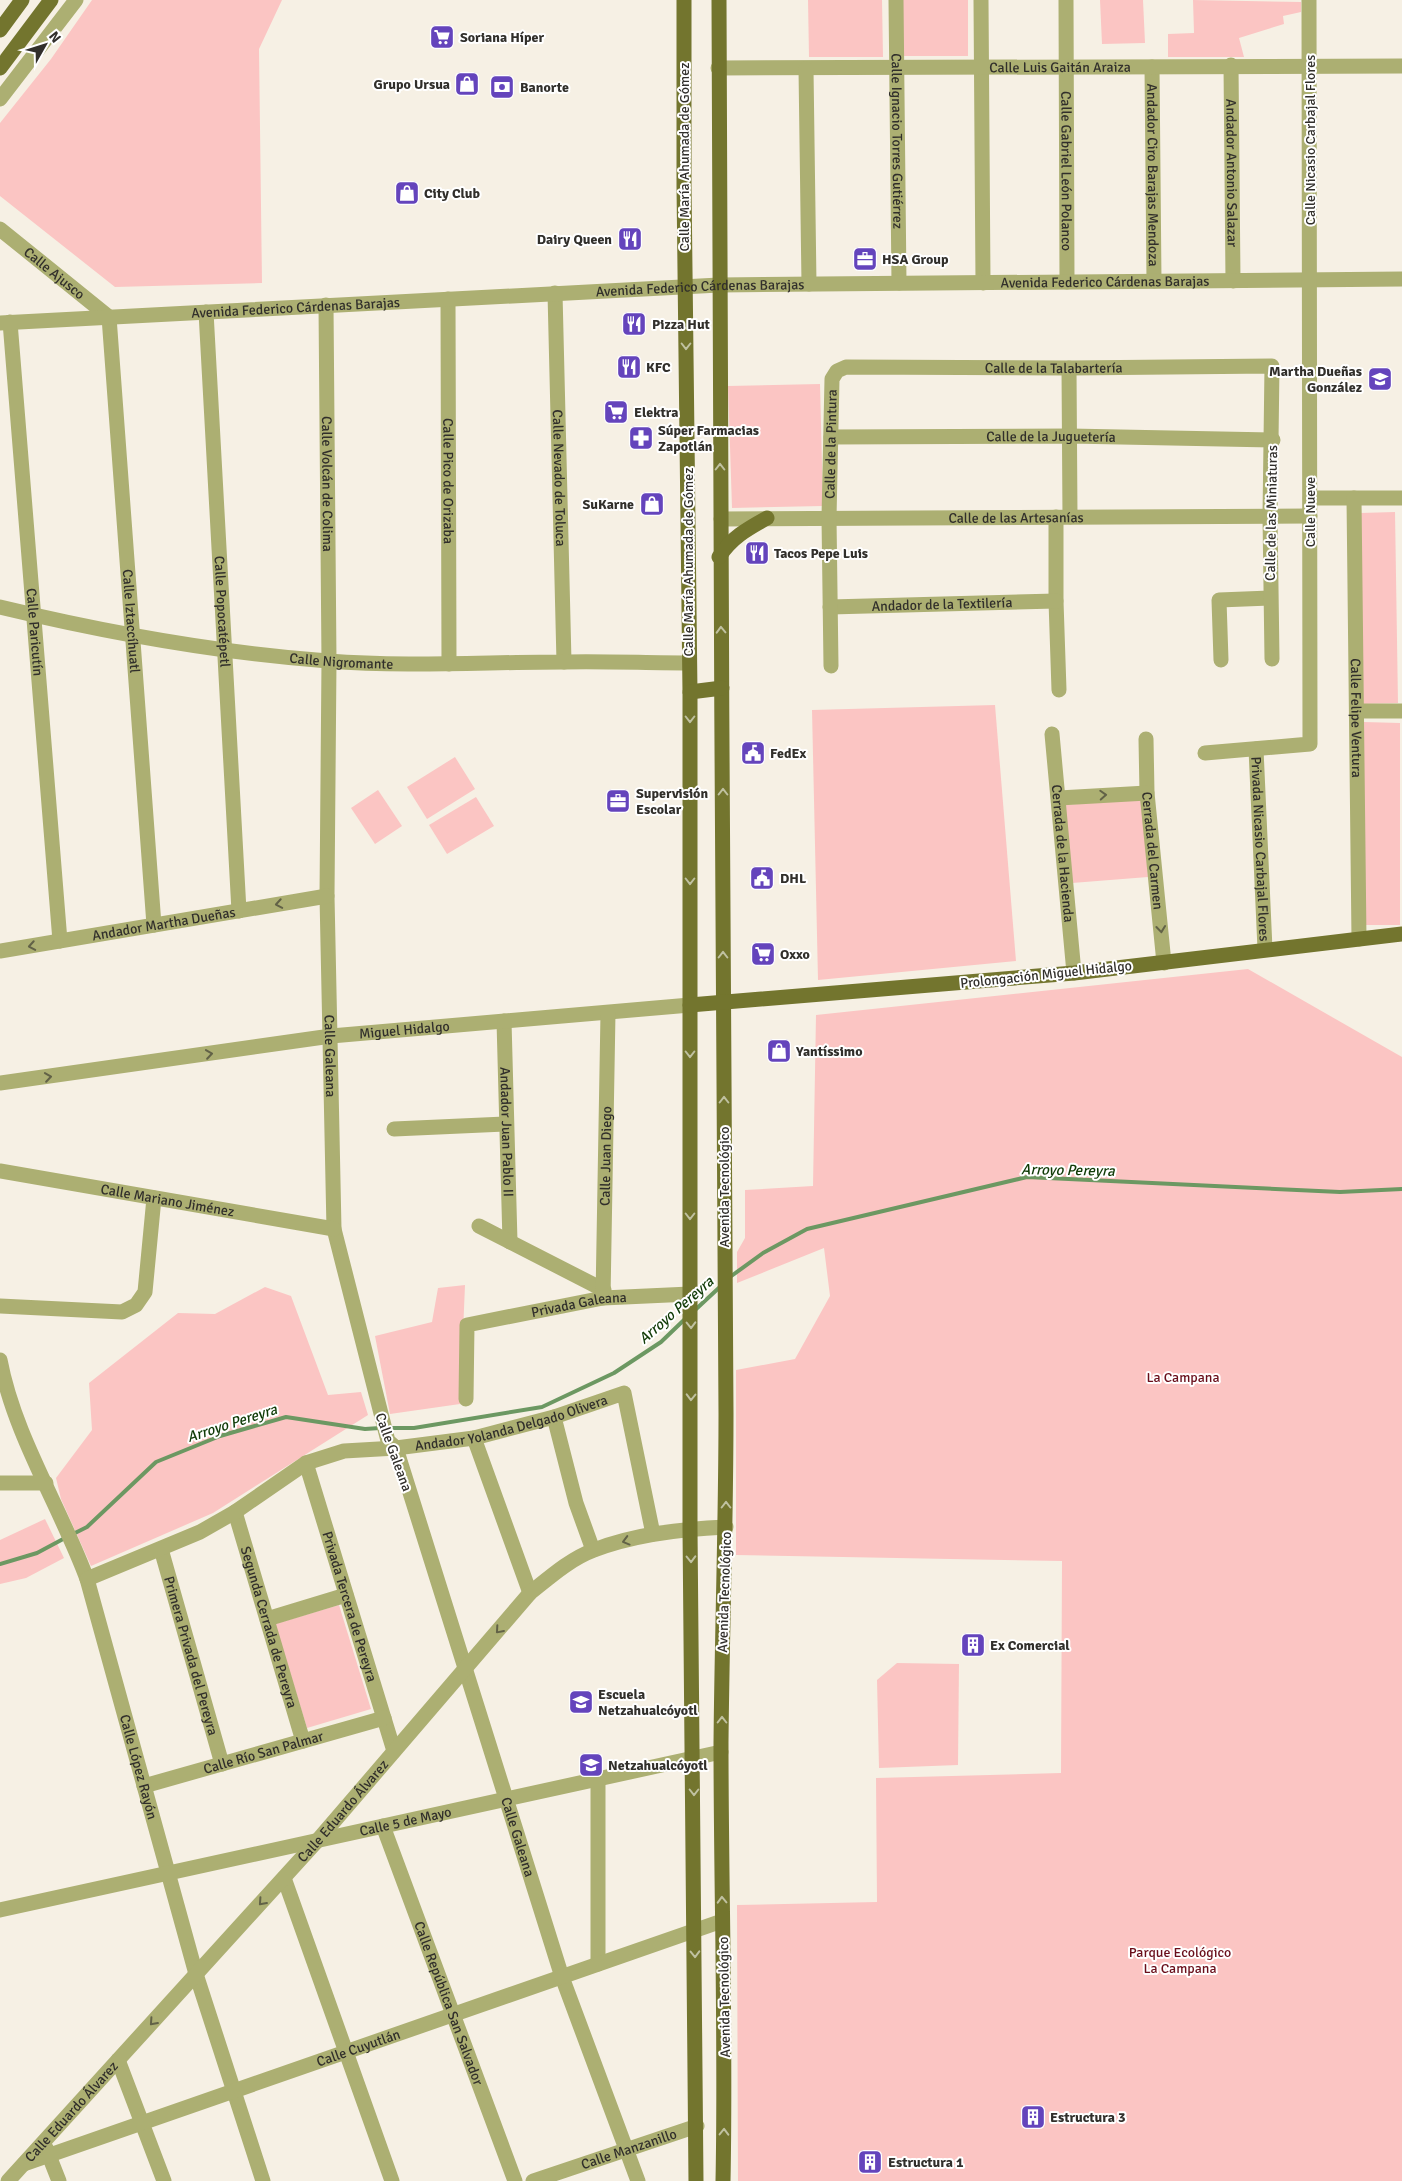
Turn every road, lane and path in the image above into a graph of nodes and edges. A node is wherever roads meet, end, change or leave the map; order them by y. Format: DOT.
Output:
graph roads {
  1 [pos="22,0"];
  2 [pos="50,0"];
  3 [pos="76,0"];
  4 [pos="684,0"];
  5 [pos="719,0"];
  6 [pos="896,0"];
  7 [pos="981,0"];
  8 [pos="1066,0"];
  9 [pos="1310,0"];
  10 [pos="0,30"];
  11 [pos="1231,66"];
  12 [pos="1310,66"];
  13 [pos="1402,66"];
  14 [pos="1152,67"];
  15 [pos="0,68"];
  16 [pos="718,68"];
  17 [pos="897,68"];
  18 [pos="981,68"];
  19 [pos="1066,68"];
  20 [pos="806,69"];
  21 [pos="0,99"];
  22 [pos="0,229"];
  23 [pos="1402,279"];
  24 [pos="1310,280"];
  25 [pos="1154,281"];
  26 [pos="1233,281"];
  27 [pos="1067,282"];
  28 [pos="899,283"];
  29 [pos="983,283"];
  30 [pos="809,284"];
  31 [pos="719,285"];
  32 [pos="685,286"];
  33 [pos="555,293"];
  34 [pos="448,299"];
  35 [pos="326,305"];
  36 [pos="206,312"];
  37 [pos="109,317"];
  38 [pos="5,323"];
  39 [pos="1272,366"];
  40 [pos="1069,368"];
  41 [pos="836,371"];
  42 [pos="1070,436"];
  43 [pos="830,437"];
  44 [pos="1272,440"];
  45 [pos="1310,498"];
  46 [pos="1354,498"];
  47 [pos="1402,498"];
  48 [pos="1270,516"];
  49 [pos="1310,516"];
  50 [pos="1063,517"];
  51 [pos="767,518"];
  52 [pos="829,518"];
  53 [pos="721,519"];
  54 [pos="719,557"];
  55 [pos="1270,598"];
  56 [pos="1056,601"];
  57 [pos="0,607"];
  58 [pos="830,607"];
  59 [pos="34,615"];
  60 [pos="133,634"];
  61 [pos="225,649"];
  62 [pos="1272,659"];
  63 [pos="1221,660"];
  64 [pos="329,661"];
  65 [pos="564,662"];
  66 [pos="688,663"];
  67 [pos="449,664"];
  68 [pos="831,666"];
  69 [pos="722,688"];
  70 [pos="1059,690"];
  71 [pos="690,692"];
  72 [pos="1357,711"];
  73 [pos="1402,711"];
  74 [pos="1052,734"];
  75 [pos="1146,739"];
  76 [pos="1310,744"];
  77 [pos="1256,750"];
  78 [pos="1205,753"];
  79 [pos="1147,793"];
  80 [pos="1059,798"];
  81 [pos="327,896"];
  82 [pos="239,911"];
  83 [pos="154,925"];
  84 [pos="1402,934"];
  85 [pos="1358,939"];
  86 [pos="60,941"];
  87 [pos="1265,949"];
  88 [pos="0,951"];
  89 [pos="1164,962"];
  90 [pos="1074,972"];
  91 [pos="724,1004"];
  92 [pos="690,1005"];
  93 [pos="608,1013"];
  94 [pos="504,1021"];
  95 [pos="330,1036"];
  96 [pos="0,1084"];
  97 [pos="505,1124"];
  98 [pos="394,1129"];
  99 [pos="0,1171"];
  100 [pos="154,1198"];
  101 [pos="479,1226"];
  102 [pos="334,1229"];
  103 [pos="510,1242"];
  104 [pos="604,1294"];
  105 [pos="690,1298"];
  106 [pos="0,1306"];
  107 [pos="0,1360"];
  108 [pos="2,1383"];
  109 [pos="466,1400"];
  110 [pos="554,1417"];
  111 [pos="474,1438"];
  112 [pos="392,1444"];
  113 [pos="306,1463"];
  114 [pos="0,1483"];
  115 [pos="46,1483"];
  116 [pos="235,1512"];
  117 [pos="726,1527"];
  118 [pos="690,1529"];
  119 [pos="653,1534"];
  120 [pos="161,1549"];
  121 [pos="593,1550"];
  122 [pos="87,1579"];
  123 [pos="530,1593"];
  124 [pos="346,1595"];
  125 [pos="267,1619"];
  126 [pos="465,1670"];
  127 [pos="384,1718"];
  128 [pos="303,1741"];
  129 [pos="394,1752"];
  130 [pos="721,1752"];
  131 [pos="694,1757"];
  132 [pos="222,1764"];
  133 [pos="598,1778"];
  134 [pos="144,1786"];
  135 [pos="507,1798"];
  136 [pos="383,1826"];
  137 [pos="318,1840"];
  138 [pos="168,1873"];
  139 [pos="284,1878"];
  140 [pos="0,1910"];
  141 [pos="722,1921"];
  142 [pos="694,1931"];
  143 [pos="598,1964"];
  144 [pos="196,1974"];
  145 [pos="562,1977"];
  146 [pos="453,2015"];
  147 [pos="346,2052"];
  148 [pos="118,2060"];
  149 [pos="232,2092"];
  150 [pos="142,2123"];
  151 [pos="697,2126"];
  152 [pos="46,2148"];
  153 [pos="626,2150"];
  154 [pos="23,2164"];
  155 [pos="8,2181"];
  156 [pos="59,2181"];
  157 [pos="164,2181"];
  158 [pos="263,2181"];
  159 [pos="392,2181"];
  160 [pos="515,2181"];
  161 [pos="533,2181"];
  162 [pos="638,2181"];
  163 [pos="696,2181"];
  164 [pos="723,2181"];
  1 -- 10 [label="main road"];
  2 -- 15 [label="main road"];
  3 -- 21 [label="street"];
  4 -- 32 [label="main road, Calle María Ahumada de Gómez"];
  5 -- 16 [label="main road"];
  6 -- 17 [label="street, Calle Ignacio Torres Gutiérrez"];
  7 -- 18 [label="street"];
  8 -- 19 [label="street, Calle Gabriel León Polanco"];
  9 -- 12 [label="street, Calle Nicasio Carbajal Flores"];
  11 -- 12 [label="street, Calle Luis Gaitán Araiza"];
  11 -- 14 [label="street, Calle Luis Gaitán Araiza"];
  11 -- 26 [label="street, Andador Antonio Salazar"];
  12 -- 13 [label="street, Calle Luis Gaitán Araiza"];
  12 -- 24 [label="street, Calle Nicasio Carbajal Flores"];
  14 -- 19 [label="street, Calle Luis Gaitán Araiza"];
  14 -- 25 [label="street, Andador Ciro Barajas Mendoza"];
  16 -- 20 [label="street, Calle Luis Gaitán Araiza"];
  16 -- 31 [label="main road"];
  17 -- 18 [label="street, Calle Luis Gaitán Araiza"];
  17 -- 20 [label="street, Calle Luis Gaitán Araiza"];
  17 -- 28 [label="street, Calle Ignacio Torres Gutiérrez"];
  18 -- 19 [label="street, Calle Luis Gaitán Araiza"];
  18 -- 29 [label="street"];
  19 -- 27 [label="street, Calle Gabriel León Polanco"];
  20 -- 30 [label="street"];
  22 -- 37 [label="street, Calle Ajusco"];
  23 -- 24 [label="street, Avenida Federico Cárdenas Barajas"];
  24 -- 26 [label="street, Avenida Federico Cárdenas Barajas"];
  24 -- 45 [label="street, Calle Nueve"];
  25 -- 26 [label="street, Avenida Federico Cárdenas Barajas"];
  25 -- 27 [label="street, Avenida Federico Cárdenas Barajas"];
  27 -- 29 [label="street, Avenida Federico Cárdenas Barajas"];
  28 -- 29 [label="street, Avenida Federico Cárdenas Barajas"];
  28 -- 30 [label="street, Avenida Federico Cárdenas Barajas"];
  30 -- 31 [label="street, Avenida Federico Cárdenas Barajas"];
  31 -- 32 [label="street, Avenida Federico Cárdenas Barajas"];
  53 -- 31 [label="main road, one-way"];
  32 -- 33 [label="street, Avenida Federico Cárdenas Barajas"];
  32 -- 66 [label="main road, Calle María Ahumada de Gómez, one-way"];
  33 -- 34 [label="street, Avenida Federico Cárdenas Barajas"];
  33 -- 65 [label="street, Calle Nevado de Toluca"];
  34 -- 35 [label="street, Avenida Federico Cárdenas Barajas"];
  34 -- 67 [label="street, Calle Pico de Orizaba"];
  35 -- 36 [label="street, Avenida Federico Cárdenas Barajas"];
  35 -- 64 [label="street, Calle Volcán de Colima"];
  36 -- 37 [label="street, Avenida Federico Cárdenas Barajas"];
  36 -- 61 [label="street, Calle Popocatépetl"];
  37 -- 38 [label="street, Avenida Federico Cárdenas Barajas"];
  37 -- 60 [label="street, Calle Iztaccíhuatl"];
  38 -- 59 [label="street, Calle Paricutín"];
  39 -- 40 [label="street, Calle de la Talabartería"];
  39 -- 44 [label="street, Calle de las Miniaturas"];
  40 -- 41 [label="street, Calle de la Talabartería"];
  40 -- 42 [label="street"];
  41 -- 43 [label="street, Calle de la Pintura"];
  42 -- 43 [label="street, Calle de la Juguetería"];
  42 -- 44 [label="street, Calle de la Juguetería"];
  42 -- 50 [label="street"];
  43 -- 52 [label="street, Calle de la Pintura"];
  44 -- 48 [label="street, Calle de las Miniaturas"];
  45 -- 46 [label="street"];
  45 -- 49 [label="street, Calle Nueve"];
  46 -- 47 [label="street"];
  46 -- 72 [label="street, Calle Felipe Ventura"];
  48 -- 49 [label="street, Calle de las Artesanías"];
  48 -- 50 [label="street, Calle de las Artesanías"];
  48 -- 55 [label="street, Calle de las Miniaturas"];
  49 -- 76 [label="street, Calle Nueve"];
  50 -- 52 [label="street, Calle de las Artesanías"];
  50 -- 56 [label="street"];
  51 -- 52 [label="street, Calle de las Artesanías"];
  51 -- 53 [label="street, Calle de las Artesanías"];
  51 -- 54 [label="main road"];
  52 -- 58 [label="street, Calle de la Pintura"];
  53 -- 54 [label="main road"];
  69 -- 54 [label="main road, one-way"];
  55 -- 62 [label="street, Calle de las Miniaturas"];
  55 -- 63 [label="street"];
  56 -- 58 [label="street, Andador de la Textilería"];
  56 -- 70 [label="street"];
  57 -- 59 [label="street, Calle Nigromante"];
  58 -- 68 [label="street, Calle de la Pintura"];
  59 -- 60 [label="street, Calle Nigromante"];
  59 -- 86 [label="street, Calle Paricutín"];
  60 -- 61 [label="street, Calle Nigromante"];
  60 -- 83 [label="street, Calle Iztaccíhuatl"];
  61 -- 64 [label="street, Calle Nigromante"];
  61 -- 82 [label="street, Calle Popocatépetl"];
  64 -- 67 [label="street, Calle Nigromante"];
  64 -- 81 [label="street, Calle Galeana"];
  65 -- 66 [label="street, Calle Nigromante"];
  65 -- 67 [label="street, Calle Nigromante"];
  66 -- 71 [label="main road, Calle María Ahumada de Gómez"];
  69 -- 71 [label="main road"];
  91 -- 69 [label="main road, one-way"];
  71 -- 92 [label="main road, Calle María Ahumada de Gómez, one-way"];
  72 -- 73 [label="street"];
  72 -- 85 [label="street, Calle Felipe Ventura"];
  74 -- 80 [label="street, Cerrada de la Hacienda"];
  75 -- 79 [label="street, Cerrada del Carmen"];
  76 -- 77 [label="street, Privada Nicasio Carbajal Flores"];
  77 -- 78 [label="street, Privada Nicasio Carbajal Flores"];
  77 -- 87 [label="street, Privada Nicasio Carbajal Flores"];
  80 -- 79 [label="street, one-way"];
  79 -- 89 [label="street, Cerrada del Carmen, one-way"];
  80 -- 90 [label="street, Cerrada de la Hacienda"];
  81 -- 82 [label="street, Andador Martha Dueñas, one-way"];
  81 -- 95 [label="street, Calle Galeana"];
  82 -- 83 [label="street, Andador Martha Dueñas"];
  83 -- 86 [label="street, Andador Martha Dueñas"];
  84 -- 85 [label="main road, Prolongación Miguel Hidalgo"];
  85 -- 87 [label="main road, Prolongación Miguel Hidalgo"];
  86 -- 88 [label="street, Andador Martha Dueñas, one-way"];
  87 -- 89 [label="main road, Prolongación Miguel Hidalgo"];
  89 -- 90 [label="main road, Prolongación Miguel Hidalgo"];
  90 -- 91 [label="main road, Prolongación Miguel Hidalgo"];
  91 -- 92 [label="main road, Prolongación Miguel Hidalgo"];
  117 -- 91 [label="main road, Avenida Tecnológico, one-way"];
  92 -- 93 [label="street, Miguel Hidalgo"];
  92 -- 105 [label="main road, Avenida Tecnológico, one-way"];
  93 -- 94 [label="street, Miguel Hidalgo"];
  93 -- 104 [label="street, Calle Juan Diego"];
  94 -- 95 [label="street, Miguel Hidalgo"];
  94 -- 97 [label="street, Andador Juan Pablo II"];
  96 -- 95 [label="street, Miguel Hidalgo, one-way"];
  95 -- 102 [label="street, Calle Galeana"];
  97 -- 98 [label="street"];
  97 -- 103 [label="street, Andador Juan Pablo II"];
  99 -- 100 [label="street, Calle Mariano Jiménez"];
  100 -- 102 [label="street, Calle Mariano Jiménez"];
  100 -- 106 [label="street"];
  101 -- 103 [label="street"];
  102 -- 112 [label="street, Calle Galeana"];
  103 -- 104 [label="street"];
  104 -- 105 [label="street, Privada Galeana"];
  104 -- 109 [label="street, Privada Galeana"];
  105 -- 118 [label="main road, Avenida Tecnológico, one-way"];
  107 -- 108 [label="street, Calle López Rayón"];
  108 -- 115 [label="street, Calle López Rayón"];
  110 -- 111 [label="street, Andador Yolanda Delgado Olivera"];
  110 -- 119 [label="street, Andador Yolanda Delgado Olivera"];
  110 -- 121 [label="street"];
  111 -- 112 [label="street, Andador Yolanda Delgado Olivera"];
  111 -- 123 [label="street"];
  112 -- 113 [label="street, Andador Yolanda Delgado Olivera"];
  112 -- 126 [label="street, Calle Galeana"];
  113 -- 116 [label="street, Andador Yolanda Delgado Olivera"];
  113 -- 124 [label="street, Privada Tercera de Pereyra"];
  114 -- 115 [label="street"];
  115 -- 122 [label="street, Calle López Rayón"];
  116 -- 120 [label="street, Andador Yolanda Delgado Olivera"];
  116 -- 125 [label="street, Segunda Cerrada de Pereyra"];
  117 -- 118 [label="street, Calle Eduardo Álvarez"];
  130 -- 117 [label="main road, Avenida Tecnológico, one-way"];
  118 -- 119 [label="street, Calle Eduardo Álvarez"];
  118 -- 131 [label="main road, Avenida Tecnológico, one-way"];
  119 -- 121 [label="street, Calle Eduardo Álvarez, one-way"];
  120 -- 122 [label="street, Andador Yolanda Delgado Olivera"];
  120 -- 132 [label="street, Primera Privada del Pereyra"];
  121 -- 123 [label="street, Calle Eduardo Álvarez"];
  122 -- 134 [label="street, Calle López Rayón"];
  123 -- 126 [label="street, Calle Eduardo Álvarez, one-way"];
  124 -- 125 [label="street"];
  124 -- 127 [label="street, Privada Tercera de Pereyra"];
  125 -- 128 [label="street, Segunda Cerrada de Pereyra"];
  126 -- 129 [label="street, Calle Eduardo Álvarez"];
  126 -- 135 [label="street, Calle Galeana"];
  127 -- 128 [label="street, Calle Río San Palmar"];
  127 -- 129 [label="street, Privada Tercera de Pereyra"];
  128 -- 132 [label="street, Calle Río San Palmar"];
  129 -- 137 [label="street, Calle Eduardo Álvarez"];
  130 -- 131 [label="street, Calle 5 de Mayo"];
  141 -- 130 [label="main road, Avenida Tecnológico, one-way"];
  131 -- 133 [label="street, Calle 5 de Mayo"];
  131 -- 142 [label="main road, Avenida Tecnológico, one-way"];
  132 -- 134 [label="street, Calle Río San Palmar"];
  133 -- 135 [label="street, Calle 5 de Mayo"];
  133 -- 143 [label="street"];
  134 -- 138 [label="street, Calle López Rayón"];
  135 -- 136 [label="street, Calle 5 de Mayo"];
  135 -- 145 [label="street, Calle Galeana"];
  136 -- 137 [label="street, Calle 5 de Mayo"];
  136 -- 146 [label="street, Calle República San Salvador"];
  137 -- 138 [label="street, Calle 5 de Mayo"];
  137 -- 139 [label="street, Calle Eduardo Álvarez"];
  138 -- 140 [label="street, Calle 5 de Mayo"];
  138 -- 144 [label="street, Calle López Rayón"];
  139 -- 144 [label="street, Calle Eduardo Álvarez, one-way"];
  139 -- 147 [label="street"];
  141 -- 142 [label="street, Calle Cuyutlán"];
  164 -- 141 [label="main road, Avenida Tecnológico, one-way"];
  142 -- 143 [label="street, Calle Cuyutlán"];
  142 -- 151 [label="main road, Avenida Tecnológico, one-way"];
  143 -- 145 [label="street, Calle Cuyutlán"];
  144 -- 148 [label="street, Calle Eduardo Álvarez, one-way"];
  144 -- 149 [label="street, Calle López Rayón"];
  145 -- 146 [label="street, Calle Cuyutlán"];
  145 -- 153 [label="street, Calle Galeana"];
  146 -- 147 [label="street, Calle Cuyutlán"];
  146 -- 160 [label="street, Calle República San Salvador"];
  147 -- 149 [label="street, Calle Cuyutlán"];
  147 -- 159 [label="street"];
  148 -- 150 [label="street"];
  148 -- 152 [label="street, Calle Eduardo Álvarez"];
  149 -- 150 [label="street, Calle Cuyutlán"];
  149 -- 158 [label="street, Calle López Rayón"];
  150 -- 152 [label="street, Calle Cuyutlán"];
  150 -- 157 [label="street"];
  151 -- 153 [label="street, Calle Manzanillo"];
  151 -- 163 [label="main road, Avenida Tecnológico"];
  152 -- 154 [label="street, Calle Cuyutlán"];
  152 -- 156 [label="street"];
  153 -- 161 [label="street, Calle Manzanillo"];
  153 -- 162 [label="street, Calle Galeana"];
  154 -- 155 [label="street, Calle Eduardo Álvarez"];
}
